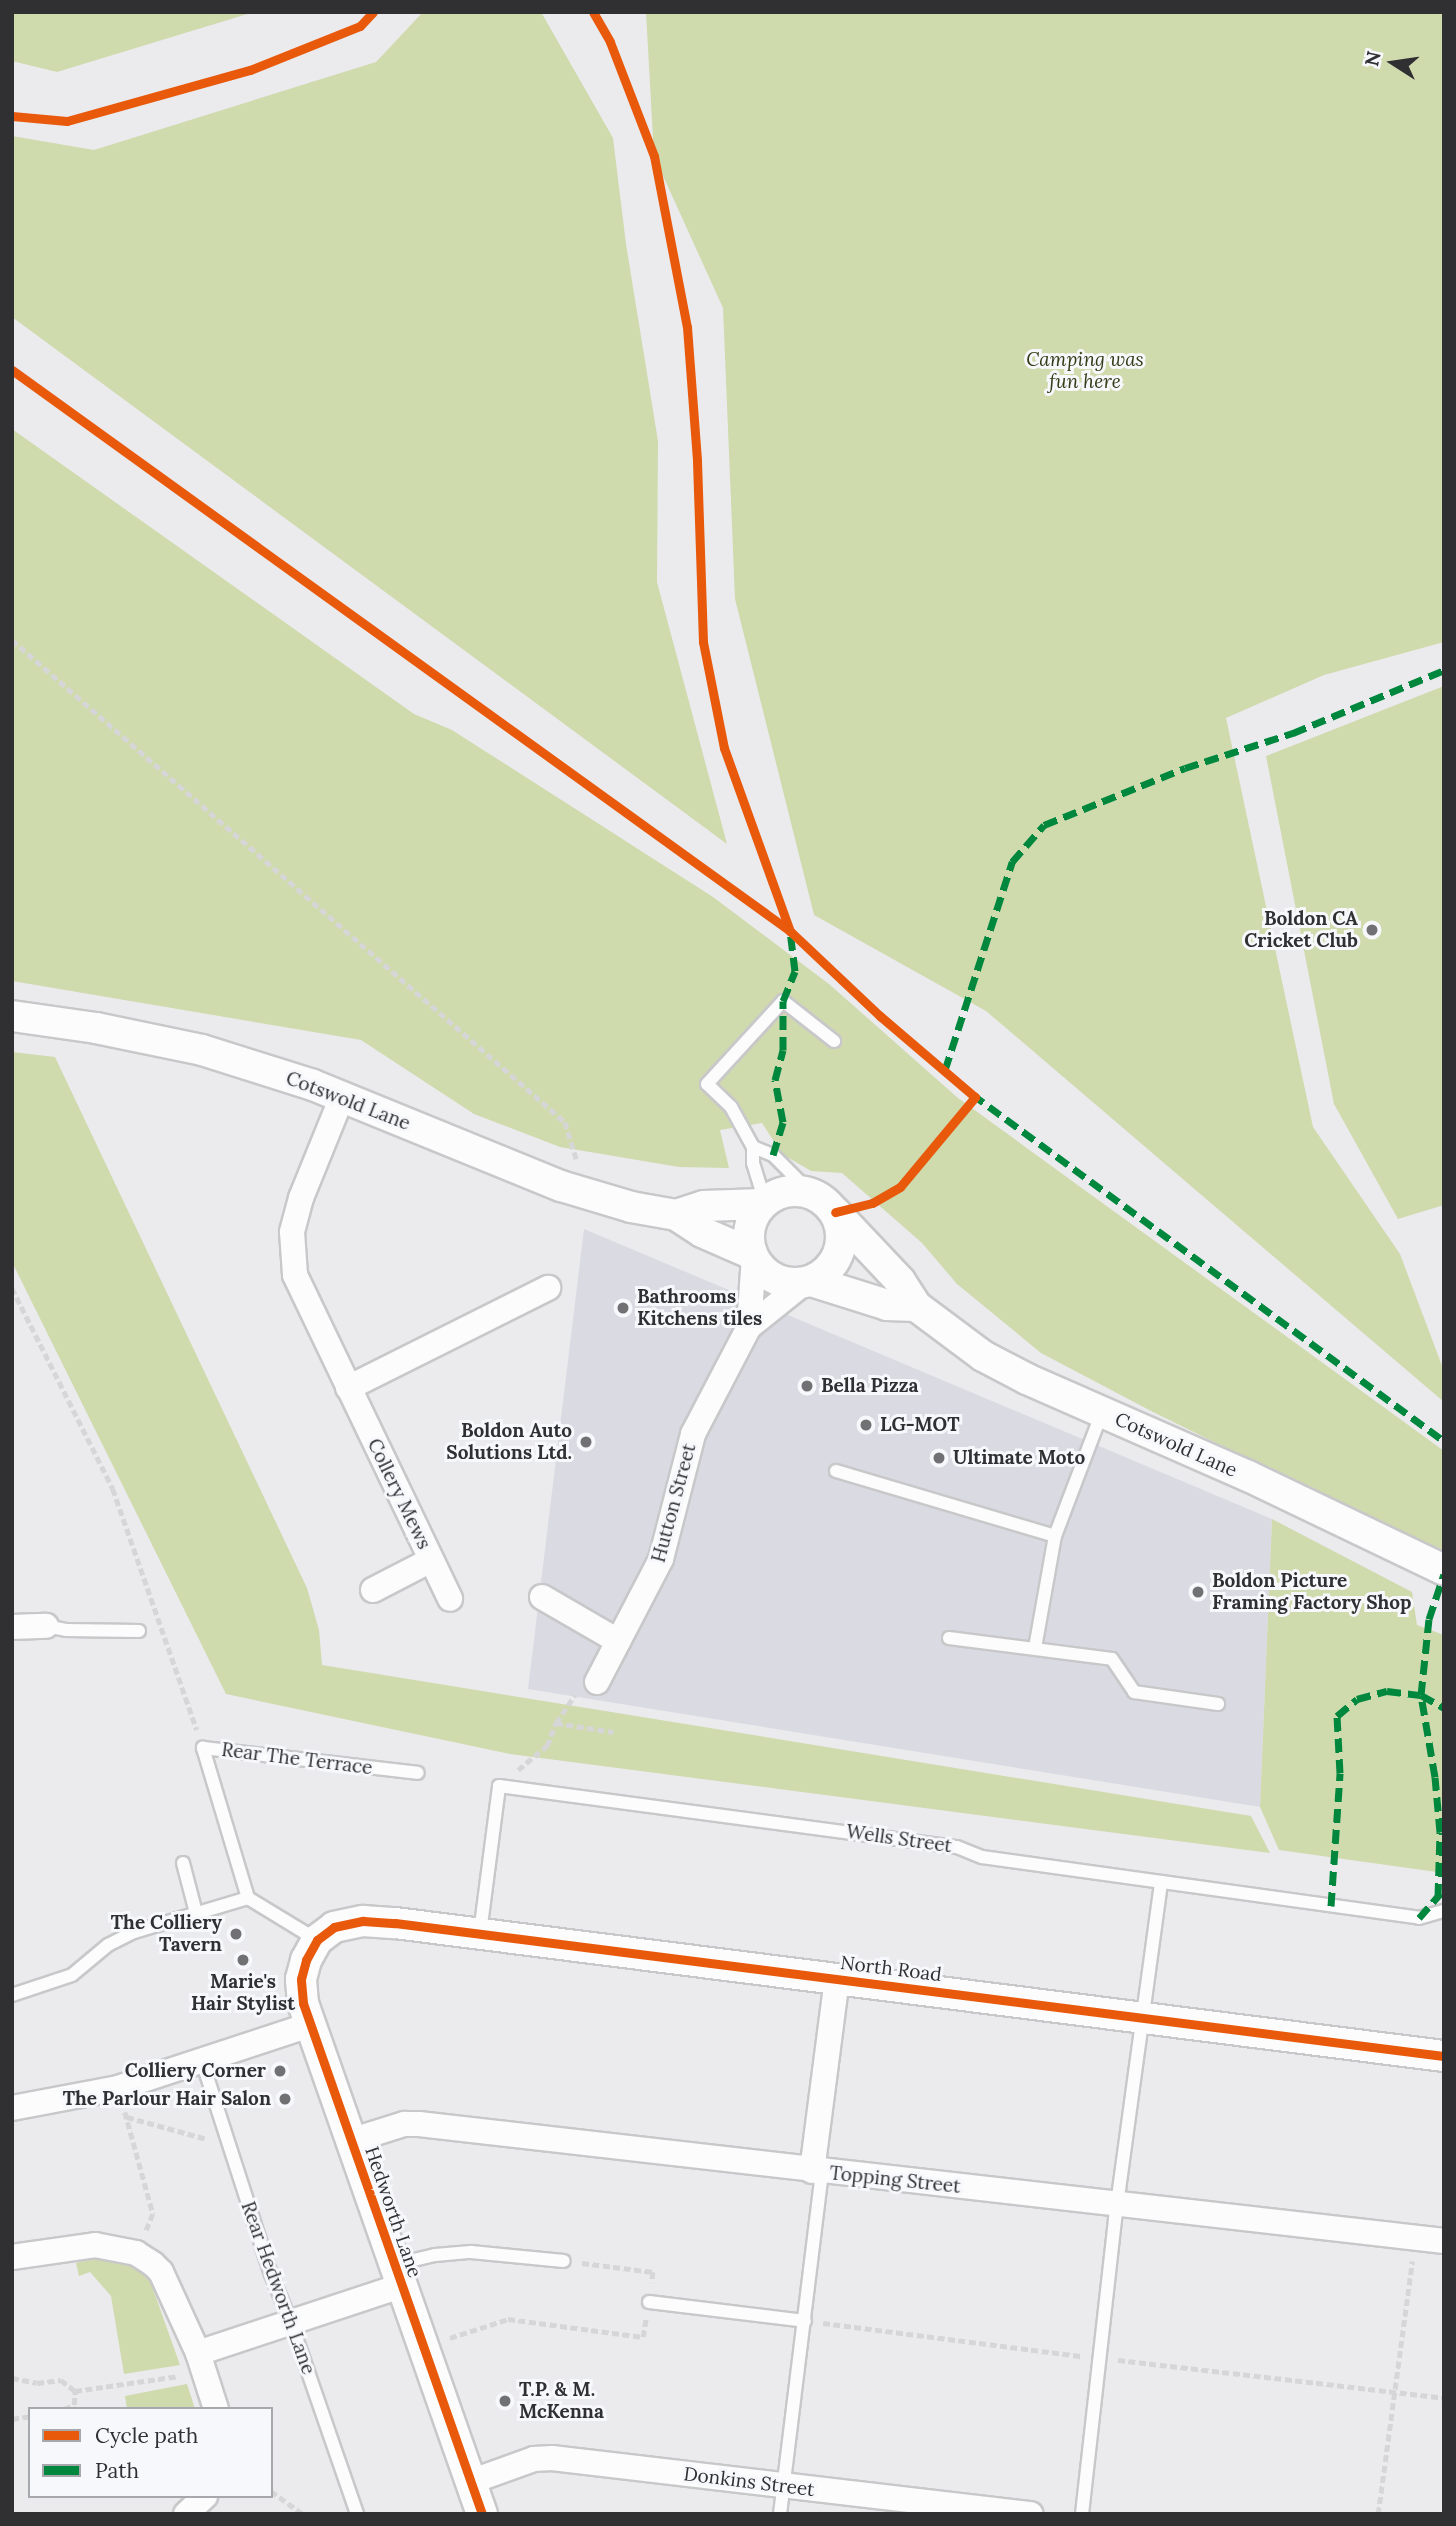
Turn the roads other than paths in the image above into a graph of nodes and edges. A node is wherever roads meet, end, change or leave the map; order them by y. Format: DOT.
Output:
graph roads {
  1 [pos="12,1016"];
  2 [pos="834,1041"];
  3 [pos="342,1097"];
  4 [pos="753,1147"];
  5 [pos="811,1193"];
  6 [pos="763,1203"];
  7 [pos="835,1212"];
  8 [pos="676,1215"];
  9 [pos="753,1256"];
  10 [pos="808,1282"];
  11 [pos="548,1288"];
  12 [pos="916,1307"];
  13 [pos="749,1327"];
  14 [pos="348,1388"];
  15 [pos="1102,1412"];
  16 [pos="836,1471"];
  17 [pos="1055,1536"];
  18 [pos="432,1560"];
  19 [pos="1444,1570"];
  20 [pos="373,1590"];
  21 [pos="542,1597"];
  22 [pos="450,1599"];
  23 [pos="46,1626"];
  24 [pos="12,1627"];
  25 [pos="139,1631"];
  26 [pos="949,1638"];
  27 [pos="618,1641"];
  28 [pos="1035,1648"];
  29 [pos="597,1682"];
  30 [pos="1218,1704"];
  31 [pos="418,1773"];
  32 [pos="183,1863"];
  33 [pos="1161,1882"];
  34 [pos="248,1898"];
  35 [pos="1444,1911"];
  36 [pos="196,1913"];
  37 [pos="325,1933"];
  38 [pos="480,1934"];
  39 [pos="837,1979"];
  40 [pos="12,1995"];
  41 [pos="1143,2018"];
  42 [pos="310,2025"];
  43 [pos="1444,2056"];
  44 [pos="202,2061"];
  45 [pos="12,2108"];
  46 [pos="350,2141"];
  47 [pos="817,2171"];
  48 [pos="1117,2205"];
  49 [pos="1444,2241"];
  50 [pos="12,2257"];
  51 [pos="564,2261"];
  52 [pos="396,2275"];
  53 [pos="649,2302"];
  54 [pos="805,2320"];
  55 [pos="291,2323"];
  56 [pos="201,2363"];
  57 [pos="215,2407"];
  58 [pos="470,2482"];
  59 [pos="783,2486"];
  60 [pos="203,2498"];
  61 [pos="186,2514"];
  62 [pos="357,2514"];
  63 [pos="482,2514"];
  64 [pos="780,2514"];
  65 [pos="1031,2514"];
  66 [pos="1082,2514"];
  1 -- 3 [label="street, Cotswold Lane"];
  2 -- 4 [label="lane"];
  3 -- 8 [label="street, Cotswold Lane"];
  3 -- 14 [label="street, Collery Mews"];
  4 -- 5 [label="lane"];
  4 -- 6 [label="lane"];
  5 -- 6 [label="street"];
  5 -- 7 [label="street"];
  6 -- 8 [label="street, Cotswold Lane"];
  6 -- 9 [label="street"];
  7 -- 10 [label="street"];
  7 -- 12 [label="street, Cotswold Lane"];
  8 -- 9 [label="street, Cotswold Lane"];
  9 -- 10 [label="street"];
  9 -- 13 [label="street, Hutton Street"];
  10 -- 12 [label="street, Cotswold Lane"];
  10 -- 13 [label="street, Hutton Street"];
  11 -- 14 [label="street"];
  12 -- 15 [label="street, Cotswold Lane"];
  13 -- 27 [label="street, Hutton Street"];
  14 -- 18 [label="street, Collery Mews"];
  15 -- 17 [label="lane"];
  15 -- 19 [label="street, Cotswold Lane"];
  16 -- 17 [label="lane"];
  17 -- 28 [label="lane"];
  18 -- 20 [label="street"];
  18 -- 22 [label="street, Collery Mews"];
  21 -- 27 [label="street"];
  23 -- 24 [label="street"];
  23 -- 25 [label="lane"];
  26 -- 28 [label="lane"];
  27 -- 29 [label="street, Hutton Street"];
  28 -- 30 [label="lane"];
  31 -- 34 [label="lane, Rear The Terrace"];
  32 -- 36 [label="lane"];
  33 -- 35 [label="lane, Wells Street"];
  33 -- 38 [label="lane, Wells Street"];
  33 -- 41 [label="lane"];
  34 -- 36 [label="lane"];
  34 -- 37 [label="lane"];
  36 -- 40 [label="lane"];
  37 -- 38 [label="street, North Road"];
  37 -- 42 [label="street, Hedworth Lane"];
  38 -- 39 [label="street, North Road"];
  39 -- 41 [label="street, North Road"];
  39 -- 47 [label="street"];
  41 -- 43 [label="street, North Road"];
  41 -- 48 [label="lane"];
  42 -- 44 [label="street"];
  42 -- 46 [label="street, Hedworth Lane"];
  44 -- 45 [label="street"];
  44 -- 55 [label="lane, Rear Hedworth Lane"];
  46 -- 47 [label="street, Topping Street"];
  46 -- 52 [label="street, Hedworth Lane"];
  47 -- 48 [label="street, Topping Street"];
  47 -- 54 [label="lane"];
  48 -- 49 [label="street, Topping Street"];
  48 -- 66 [label="lane"];
  50 -- 56 [label="street"];
  51 -- 52 [label="lane"];
  52 -- 55 [label="street, Hedworth Lane"];
  52 -- 58 [label="street, Hedworth Lane"];
  53 -- 54 [label="lane"];
  54 -- 59 [label="lane"];
  55 -- 56 [label="street, Hedworth Lane"];
  55 -- 62 [label="lane, Rear Hedworth Lane"];
  56 -- 57 [label="street"];
  58 -- 59 [label="street, Donkins Street"];
  58 -- 63 [label="street, Hedworth Lane"];
  59 -- 64 [label="lane"];
  59 -- 65 [label="street, Donkins Street"];
  60 -- 61 [label="street"];
}
